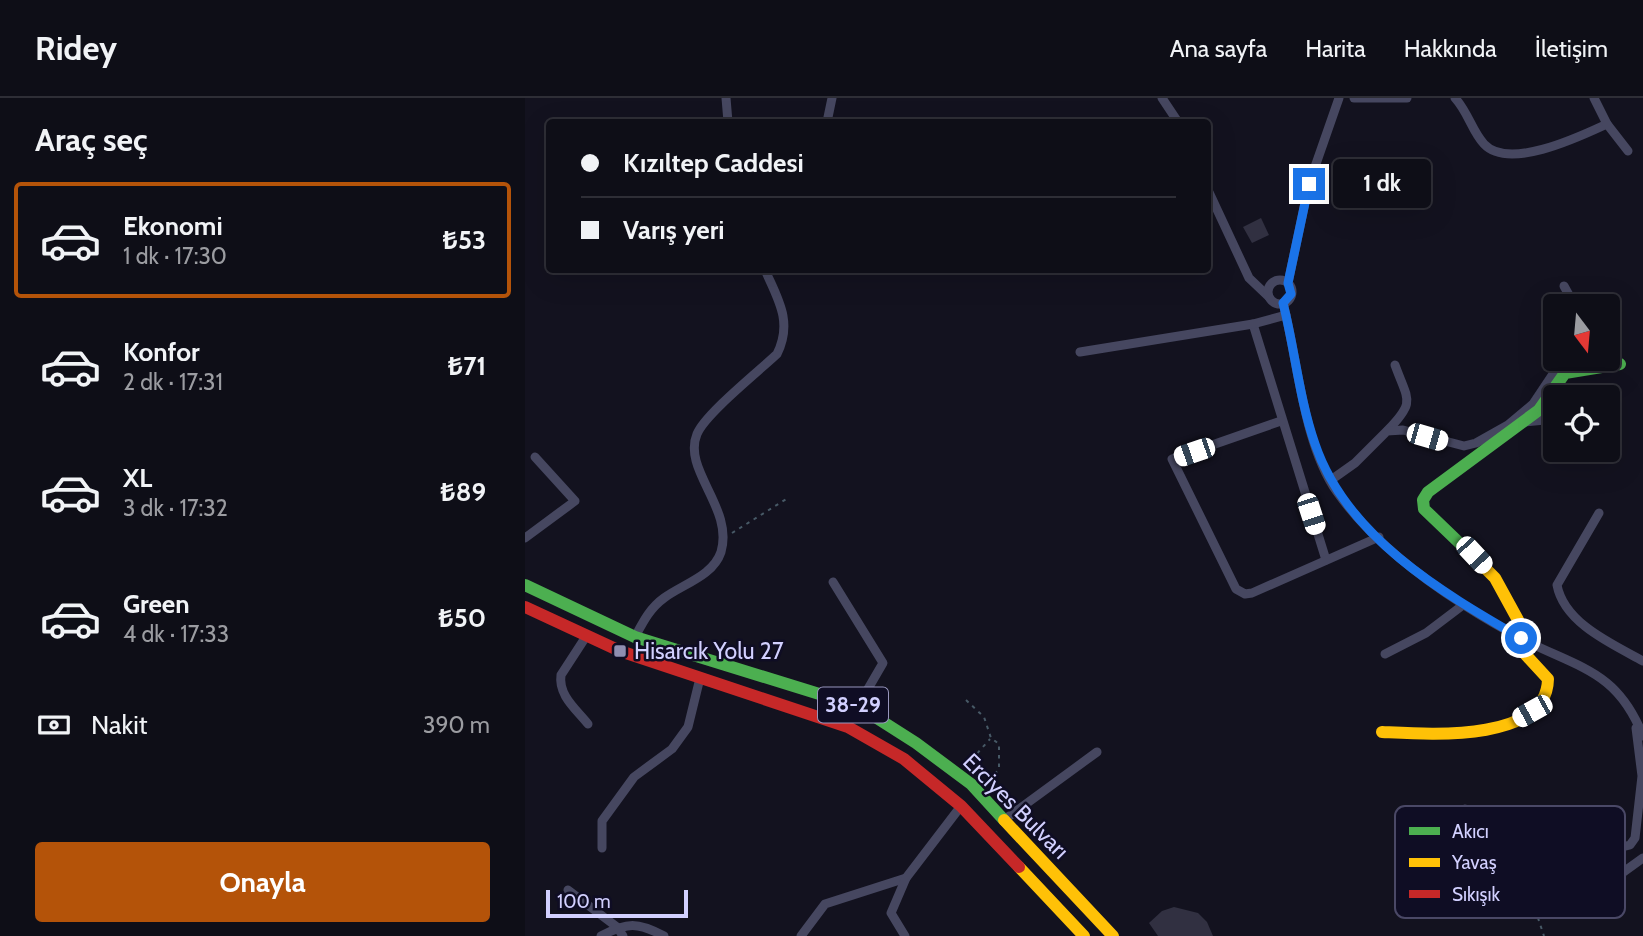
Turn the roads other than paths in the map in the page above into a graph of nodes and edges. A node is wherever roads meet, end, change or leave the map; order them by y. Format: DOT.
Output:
graph roads {
  1 [pos="726,98"];
  2 [pos="832,98"];
  3 [pos="1162,98"];
  4 [pos="1339,98"];
  5 [pos="1354,98"];
  6 [pos="1407,98"];
  7 [pos="1455,98"];
  8 [pos="1594,98"];
  9 [pos="728,119"];
  10 [pos="828,119"];
  11 [pos="1176,119"];
  12 [pos="1607,124"];
  13 [pos="1629,151"];
  14 [pos="1211,197"];
  15 [pos="766,273"];
  16 [pos="1288,283"];
  17 [pos="1564,286"];
  18 [pos="1568,294"];
  19 [pos="1269,297"];
  20 [pos="1283,303"];
  21 [pos="1286,315"];
  22 [pos="1253,324"];
  23 [pos="1080,352"];
  24 [pos="1395,365"];
  25 [pos="1555,371"];
  26 [pos="1577,371"];
  27 [pos="1543,420"];
  28 [pos="1281,421"];
  29 [pos="1524,422"];
  30 [pos="1387,431"];
  31 [pos="535,457"];
  32 [pos="1331,480"];
  33 [pos="1599,513"];
  34 [pos="1378,537"];
  35 [pos="525,538"];
  36 [pos="1326,560"];
  37 [pos="833,582"];
  38 [pos="525,585"];
  39 [pos="1463,605"];
  40 [pos="525,607"];
  41 [pos="587,635"];
  42 [pos="635,637"];
  43 [pos="1521,638"];
  44 [pos="1385,654"];
  45 [pos="1643,661"];
  46 [pos="700,678"];
  47 [pos="858,706"];
  48 [pos="1634,714"];
  49 [pos="589,724"];
  50 [pos="1382,732"];
  51 [pos="1643,736"];
  52 [pos="1097,752"];
  53 [pos="961,806"];
  54 [pos="1004,820"];
  55 [pos="1625,846"];
  56 [pos="601,848"];
  57 [pos="1643,858"];
  58 [pos="1625,871"];
  59 [pos="906,878"];
  60 [pos="568,890"];
  61 [pos="620,932"];
  62 [pos="601,936"];
  63 [pos="664,936"];
  64 [pos="800,936"];
  65 [pos="905,936"];
  66 [pos="1084,936"];
  67 [pos="1113,936"];
  1 -- 9 [label="street"];
  2 -- 10 [label="street"];
  3 -- 11 [label="street"];
  4 -- 16 [label="street"];
  5 -- 6 [label="street"];
  7 -- 12 [label="street"];
  8 -- 12 [label="street"];
  12 -- 13 [label="street"];
  14 -- 19 [label="street"];
  15 -- 42 [label="street"];
  16 -- 19 [label="street"];
  16 -- 20 [label="street"];
  17 -- 18 [label="street"];
  19 -- 20 [label="street"];
  20 -- 21 [label="street"];
  21 -- 22 [label="street"];
  21 -- 32 [label="street"];
  22 -- 23 [label="street"];
  22 -- 28 [label="street"];
  24 -- 30 [label="street"];
  25 -- 30 [label="street"];
  26 -- 29 [label="main road"];
  27 -- 29 [label="street"];
  28 -- 36 [label="street"];
  28 -- 36 [label="street"];
  29 -- 43 [label="main road"];
  30 -- 32 [label="street"];
  31 -- 35 [label="street"];
  32 -- 34 [label="street"];
  33 -- 45 [label="street"];
  34 -- 36 [label="street"];
  34 -- 39 [label="street"];
  37 -- 47 [label="street"];
  38 -- 42 [label="main road, Erciyes Bulvarı / 38-29"];
  39 -- 43 [label="street"];
  39 -- 44 [label="street"];
  40 -- 41 [label="main road, Erciyes Bulvarı / 38-29"];
  41 -- 46 [label="main road, Erciyes Bulvarı / 38-29"];
  41 -- 49 [label="street"];
  42 -- 47 [label="main road, Erciyes Bulvarı / 38-29"];
  43 -- 48 [label="street"];
  43 -- 50 [label="main road"];
  46 -- 53 [label="main road, Erciyes Bulvarı / 38-29"];
  46 -- 56 [label="street"];
  47 -- 54 [label="main road, Erciyes Bulvarı / 38-29"];
  48 -- 51 [label="street"];
  48 -- 55 [label="street"];
  52 -- 54 [label="street"];
  53 -- 59 [label="street"];
  53 -- 66 [label="main road, Erciyes Bulvarı / 38-29"];
  54 -- 67 [label="main road, Erciyes Bulvarı / 38-29"];
  57 -- 58 [label="street"];
  59 -- 64 [label="street"];
  59 -- 65 [label="street"];
  60 -- 61 [label="street"];
  61 -- 62 [label="street"];
  61 -- 63 [label="street"];
}
